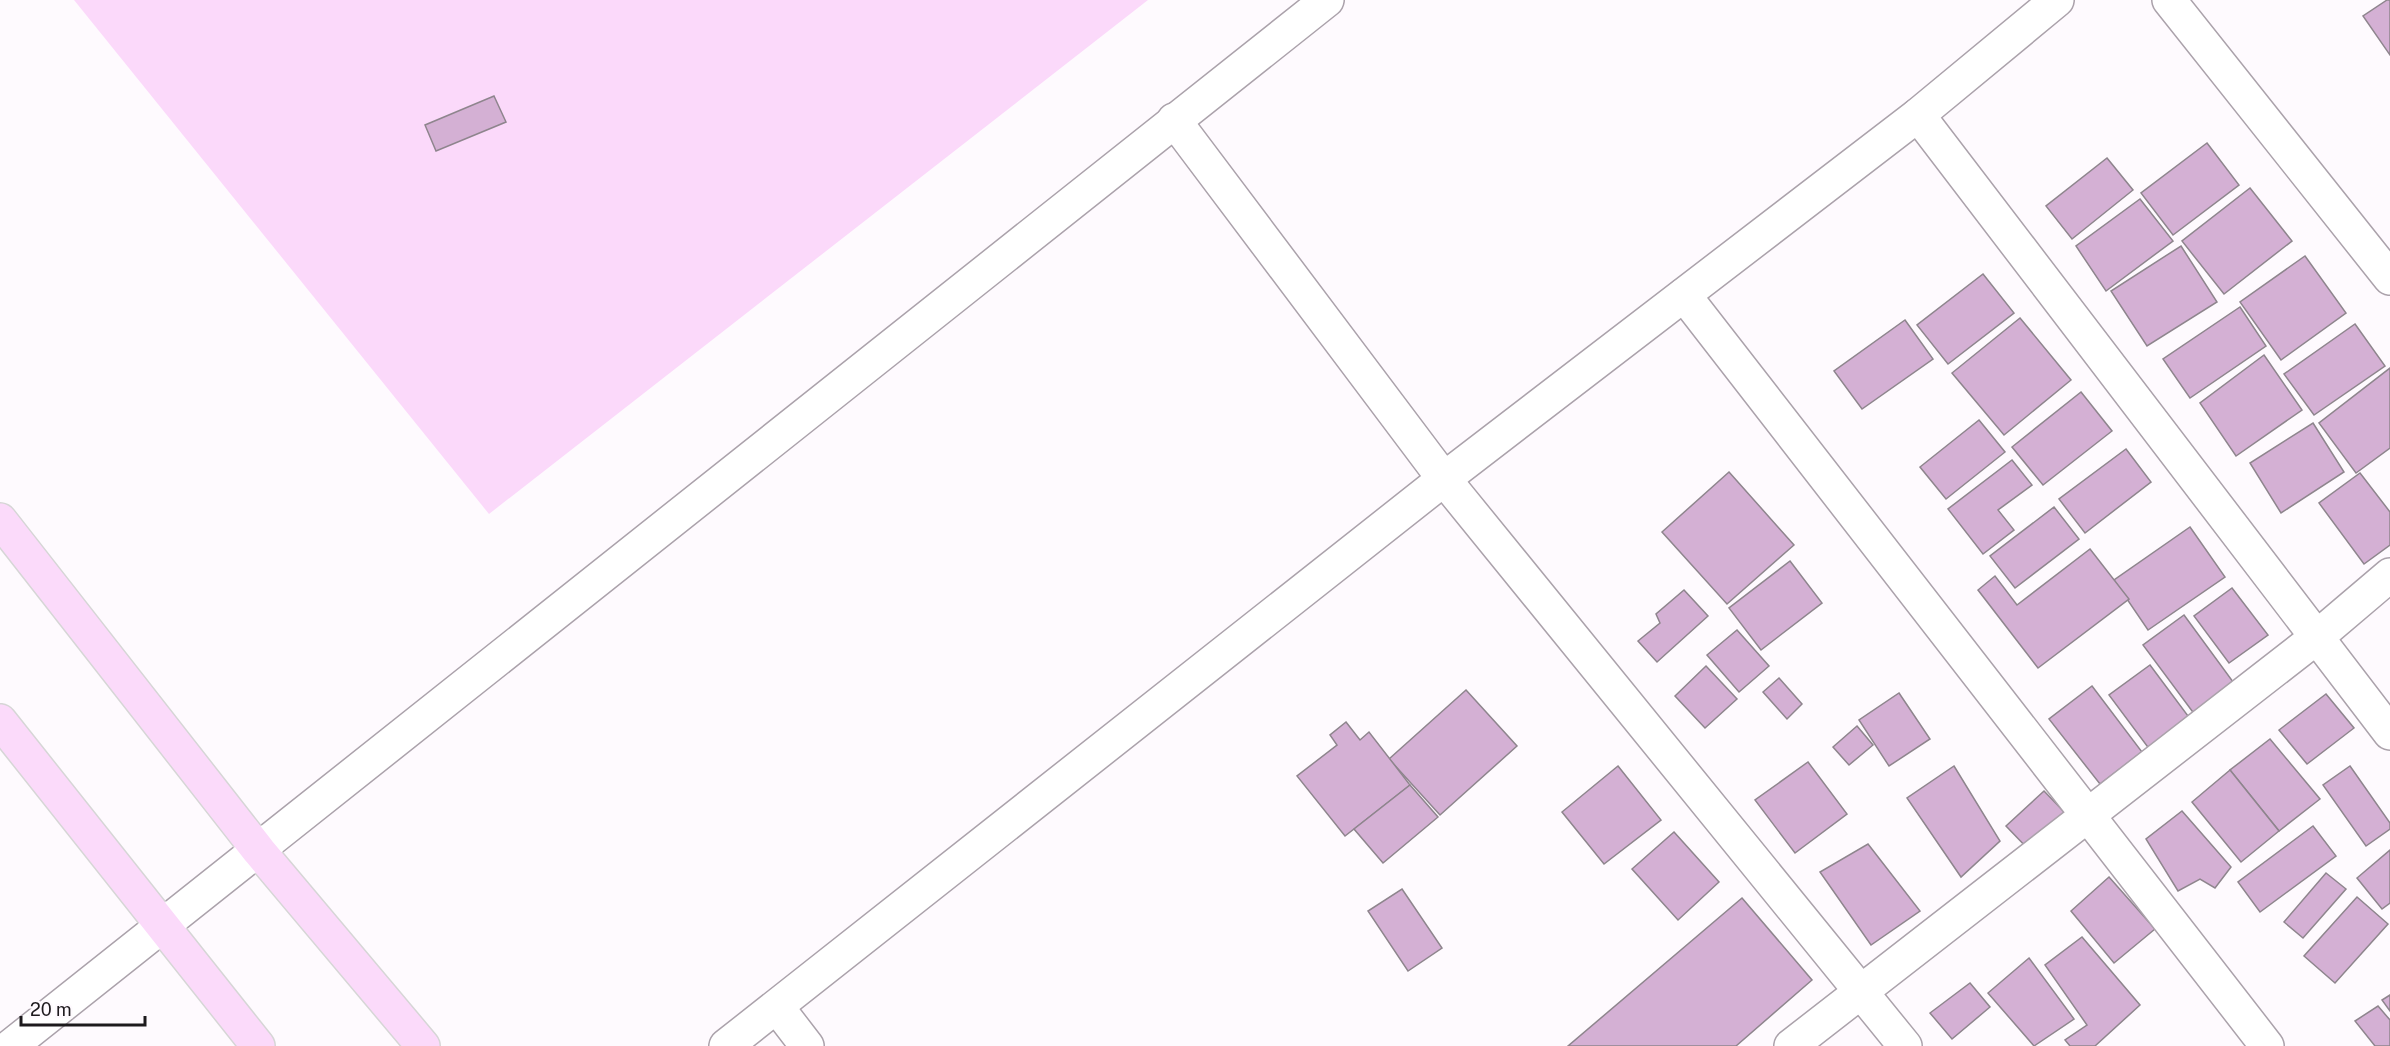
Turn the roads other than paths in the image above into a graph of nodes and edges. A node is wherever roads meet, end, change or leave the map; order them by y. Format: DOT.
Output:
graph roads {
  1 [pos="1328,0"];
  2 [pos="2057,0"];
  3 [pos="2169,0"];
  4 [pos="1918,115"];
  5 [pos="1174,120"];
  6 [pos="2390,278"];
  7 [pos="1684,295"];
  8 [pos="1444,479"];
  9 [pos="0,520"];
  10 [pos="2390,575"];
  11 [pos="2317,637"];
  12 [pos="0,721"];
  13 [pos="2390,733"];
  14 [pos="2088,815"];
  15 [pos="259,851"];
  16 [pos="162,927"];
  17 [pos="1862,991"];
  18 [pos="777,1007"];
  19 [pos="11,1046"];
  20 [pos="258,1046"];
  21 [pos="423,1046"];
  22 [pos="726,1046"];
  23 [pos="807,1046"];
  24 [pos="1791,1046"];
  25 [pos="1905,1046"];
  26 [pos="2267,1046"];
  1 -- 5 [label="street"];
  2 -- 4 [label="street"];
  3 -- 6 [label="street"];
  4 -- 7 [label="street"];
  4 -- 11 [label="street"];
  5 -- 8 [label="street"];
  5 -- 15 [label="street"];
  7 -- 8 [label="street"];
  7 -- 14 [label="street"];
  8 -- 17 [label="street"];
  8 -- 18 [label="street"];
  9 -- 15 [label="main road"];
  10 -- 11 [label="street"];
  11 -- 13 [label="street"];
  11 -- 14 [label="street"];
  12 -- 16 [label="main road"];
  14 -- 17 [label="street"];
  14 -- 26 [label="street"];
  15 -- 16 [label="street"];
  15 -- 21 [label="main road"];
  16 -- 19 [label="street"];
  16 -- 20 [label="main road"];
  17 -- 24 [label="street"];
  17 -- 25 [label="street"];
  18 -- 22 [label="street"];
  18 -- 23 [label="street"];
}
